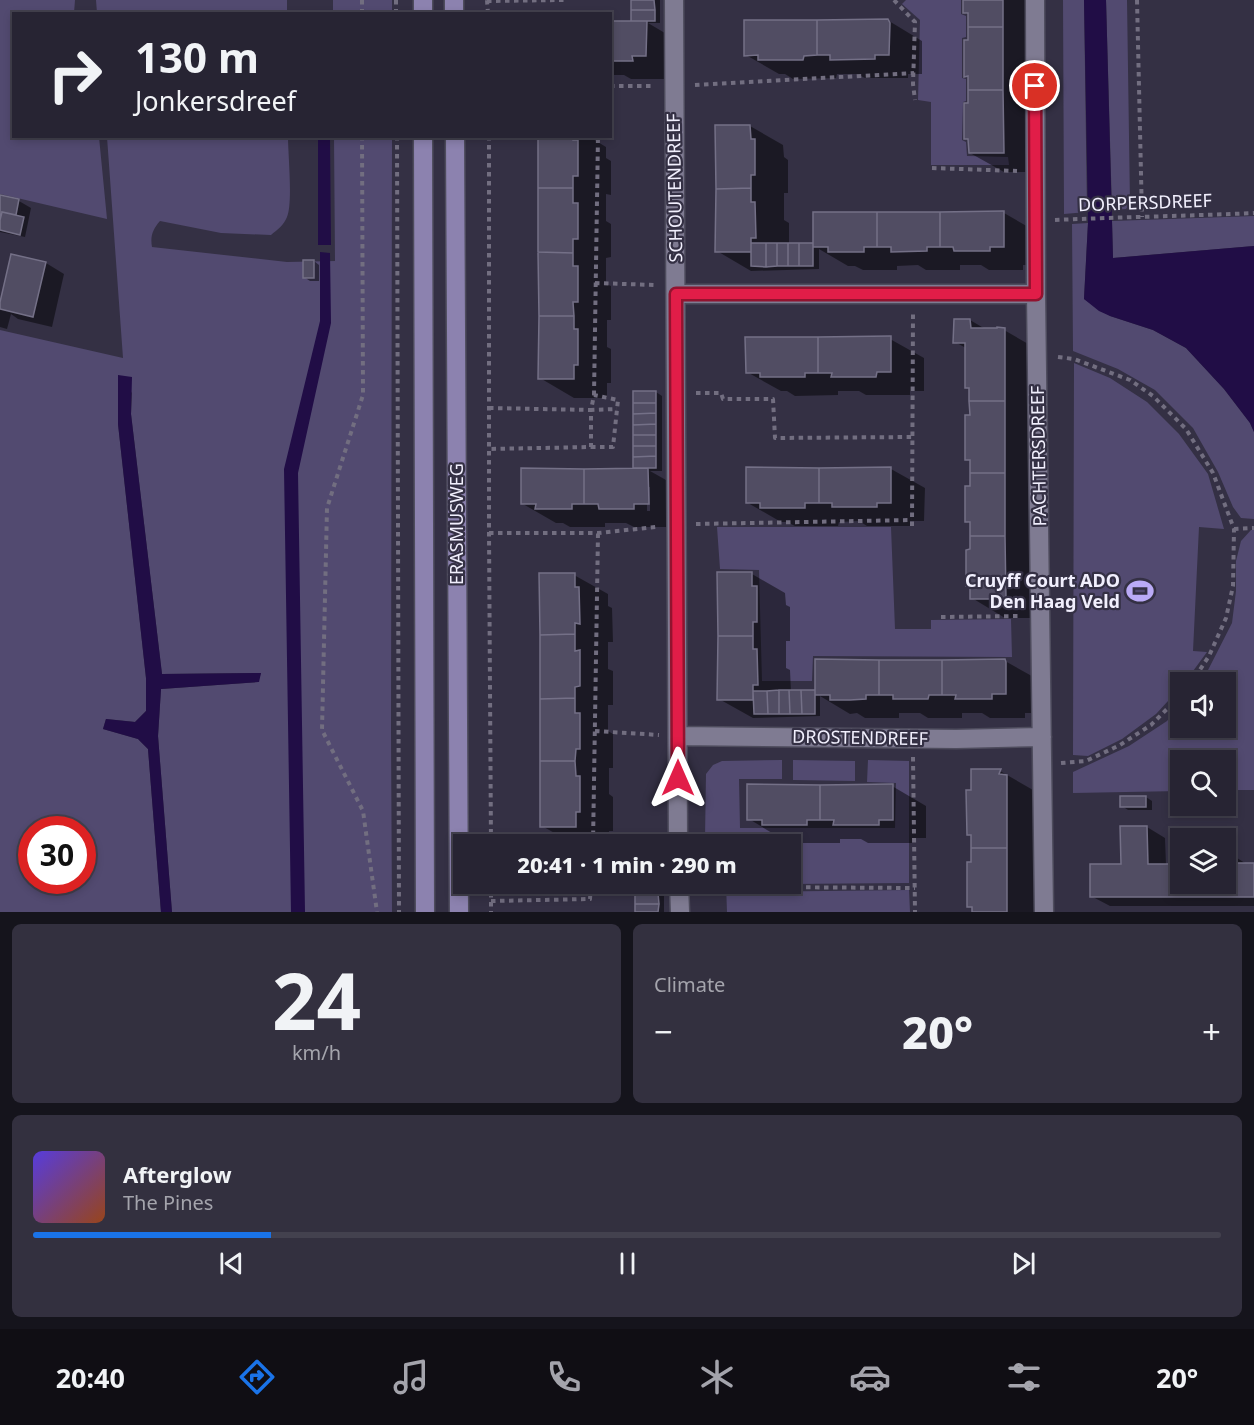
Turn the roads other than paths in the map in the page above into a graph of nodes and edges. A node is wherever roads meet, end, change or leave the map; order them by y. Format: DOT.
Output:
graph roads {
  1 [pos="674,0"];
  2 [pos="1035,0"];
  3 [pos="423,138"];
  4 [pos="454,138"];
  5 [pos="676,290"];
  6 [pos="1036,294"];
  7 [pos="678,736"];
  8 [pos="1042,736"];
  9 [pos="678,834"];
  10 [pos="679,894"];
  11 [pos="425,912"];
  12 [pos="459,912"];
  13 [pos="680,912"];
  14 [pos="1044,912"];
  1 -- 5 [label="street, SCHOUTENDREEF"];
  2 -- 6 [label="street, PACHTERSDREEF"];
  3 -- 11 [label="main road, ERASMUSWEG"];
  4 -- 12 [label="main road, ERASMUSWEG"];
  5 -- 6 [label="street"];
  5 -- 7 [label="street, SCHOUTENDREEF"];
  6 -- 8 [label="street, PACHTERSDREEF"];
  7 -- 8 [label="street, DROSTENDREEF"];
  7 -- 9 [label="street, SCHOUTENDREEF"];
  8 -- 14 [label="street, PACHTERSDREEF"];
  10 -- 13 [label="street"];
}
